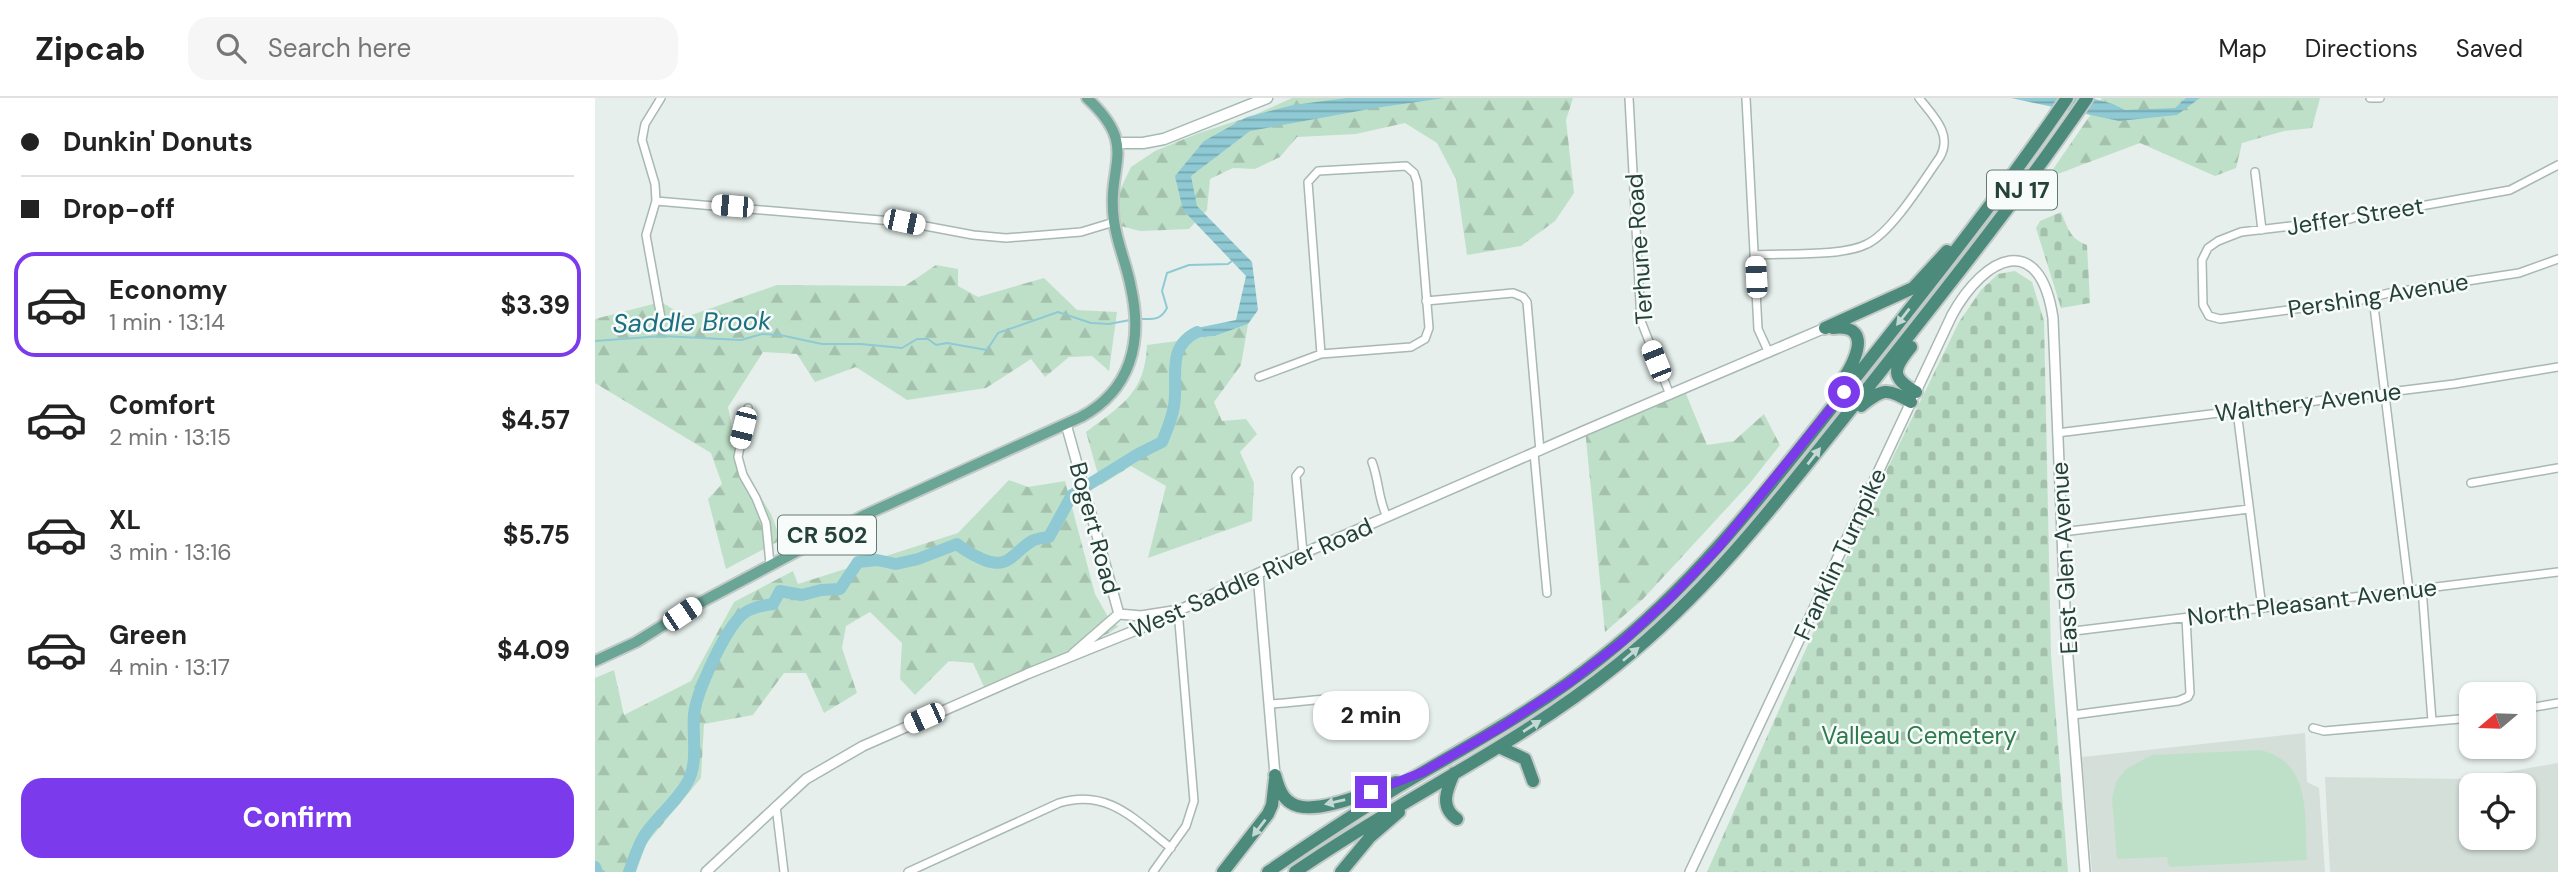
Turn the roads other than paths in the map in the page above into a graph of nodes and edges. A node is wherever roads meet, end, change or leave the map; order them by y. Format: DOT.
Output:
graph roads {
  1 [pos="661,98"];
  2 [pos="1087,98"];
  3 [pos="1267,98"];
  4 [pos="1629,98"];
  5 [pos="1746,98"];
  6 [pos="1920,98"];
  7 [pos="2065,98"];
  8 [pos="2087,98"];
  9 [pos="2370,98"];
  10 [pos="2380,98"];
  11 [pos="1118,144"];
  12 [pos="2558,165"];
  13 [pos="2255,172"];
  14 [pos="656,201"];
  15 [pos="1114,222"];
  16 [pos="1976,225"];
  17 [pos="2262,230"];
  18 [pos="1754,255"];
  19 [pos="2558,259"];
  20 [pos="2014,261"];
  21 [pos="1950,285"];
  22 [pos="2373,298"];
  23 [pos="1426,301"];
  24 [pos="2203,305"];
  25 [pos="661,318"];
  26 [pos="1825,328"];
  27 [pos="1769,353"];
  28 [pos="1321,354"];
  29 [pos="2558,367"];
  30 [pos="1259,377"];
  31 [pos="2385,393"];
  32 [pos="1670,395"];
  33 [pos="1913,397"];
  34 [pos="748,408"];
  35 [pos="2237,411"];
  36 [pos="1066,424"];
  37 [pos="1835,430"];
  38 [pos="2057,433"];
  39 [pos="1811,434"];
  40 [pos="1537,452"];
  41 [pos="1372,462"];
  42 [pos="2558,468"];
  43 [pos="1300,471"];
  44 [pos="2471,483"];
  45 [pos="2249,509"];
  46 [pos="1387,517"];
  47 [pos="2062,532"];
  48 [pos="1303,553"];
  49 [pos="770,564"];
  50 [pos="2558,572"];
  51 [pos="1258,574"];
  52 [pos="2422,588"];
  53 [pos="2409,590"];
  54 [pos="1547,593"];
  55 [pos="2262,608"];
  56 [pos="1178,610"];
  57 [pos="1119,614"];
  58 [pos="2186,618"];
  59 [pos="2066,632"];
  60 [pos="1069,657"];
  61 [pos="595,661"];
  62 [pos="1346,699"];
  63 [pos="2558,703"];
  64 [pos="1270,705"];
  65 [pos="2536,707"];
  66 [pos="2073,715"];
  67 [pos="2459,719"];
  68 [pos="2431,722"];
  69 [pos="2313,728"];
  70 [pos="1499,747"];
  71 [pos="1423,772"];
  72 [pos="1454,772"];
  73 [pos="1275,775"];
  74 [pos="1533,780"];
  75 [pos="1431,786"];
  76 [pos="776,806"];
  77 [pos="1457,819"];
  78 [pos="1171,848"];
  79 [pos="706,872"];
  80 [pos="783,872"];
  81 [pos="908,872"];
  82 [pos="1153,872"];
  83 [pos="1223,872"];
  84 [pos="1268,872"];
  85 [pos="1295,872"];
  86 [pos="1341,872"];
  87 [pos="1690,872"];
  88 [pos="2085,872"];
  1 -- 14 [label="street"];
  2 -- 11 [label="main road"];
  3 -- 11 [label="main road"];
  4 -- 32 [label="street, Terhune Road"];
  5 -- 18 [label="street"];
  6 -- 18 [label="street"];
  7 -- 16 [label="highway, NJ 17"];
  8 -- 21 [label="highway, NJ 17"];
  9 -- 10 [label="street"];
  11 -- 15 [label="main road, CR 502"];
  12 -- 17 [label="street, Jeffer Street"];
  13 -- 17 [label="street"];
  14 -- 15 [label="street"];
  14 -- 25 [label="street"];
  15 -- 36 [label="main road, CR 502"];
  16 -- 26 [label="highway"];
  16 -- 39 [label="highway, NJ 17, one-way"];
  17 -- 24 [label="street, Jeffer Street"];
  18 -- 27 [label="street"];
  19 -- 22 [label="street, Pershing Avenue"];
  20 -- 33 [label="street, Franklin Turnpike"];
  20 -- 38 [label="street, East Glen Avenue"];
  21 -- 33 [label="highway"];
  21 -- 37 [label="highway, NJ 17"];
  22 -- 24 [label="street, Pershing Avenue"];
  22 -- 31 [label="street"];
  23 -- 28 [label="street"];
  23 -- 28 [label="street"];
  23 -- 40 [label="street"];
  26 -- 27 [label="street, West Saddle River Road"];
  26 -- 39 [label="highway"];
  27 -- 32 [label="street, West Saddle River Road"];
  28 -- 30 [label="street"];
  29 -- 31 [label="street, Walthery Avenue"];
  31 -- 35 [label="street, Walthery Avenue"];
  31 -- 53 [label="street"];
  32 -- 40 [label="street, West Saddle River Road"];
  33 -- 37 [label="highway"];
  33 -- 87 [label="street, Franklin Turnpike"];
  34 -- 49 [label="street"];
  35 -- 38 [label="street, Walthery Avenue"];
  35 -- 45 [label="street"];
  36 -- 49 [label="main road, CR 502"];
  36 -- 57 [label="street, Bogert Road"];
  70 -- 37 [label="highway, NJ 17, one-way"];
  38 -- 47 [label="street, East Glen Avenue"];
  39 -- 71 [label="highway, NJ 17"];
  40 -- 46 [label="street, West Saddle River Road"];
  40 -- 54 [label="street"];
  41 -- 46 [label="street"];
  42 -- 44 [label="street"];
  43 -- 48 [label="street"];
  45 -- 47 [label="street"];
  45 -- 55 [label="street"];
  46 -- 48 [label="street, West Saddle River Road"];
  47 -- 59 [label="street, East Glen Avenue"];
  48 -- 51 [label="street, West Saddle River Road"];
  49 -- 61 [label="main road, CR 502"];
  50 -- 52 [label="street, North Pleasant Avenue"];
  51 -- 56 [label="street, West Saddle River Road"];
  51 -- 64 [label="street"];
  52 -- 53 [label="street, North Pleasant Avenue"];
  52 -- 68 [label="street"];
  53 -- 55 [label="street, North Pleasant Avenue"];
  55 -- 58 [label="street, North Pleasant Avenue"];
  56 -- 57 [label="street, Bogert Road"];
  56 -- 60 [label="street, West Saddle River Road"];
  56 -- 78 [label="street"];
  57 -- 60 [label="street"];
  58 -- 59 [label="street, North Pleasant Avenue"];
  58 -- 66 [label="street"];
  59 -- 66 [label="street, East Glen Avenue"];
  60 -- 76 [label="street, West Saddle River Road"];
  62 -- 62 [label="street"];
  62 -- 64 [label="street"];
  63 -- 65 [label="street"];
  64 -- 73 [label="street"];
  66 -- 88 [label="street, East Glen Avenue"];
  67 -- 68 [label="street"];
  68 -- 69 [label="street"];
  70 -- 72 [label="highway, NJ 17"];
  70 -- 74 [label="highway"];
  71 -- 73 [label="highway, one-way"];
  71 -- 84 [label="highway, NJ 17"];
  72 -- 75 [label="highway, NJ 17"];
  72 -- 77 [label="highway"];
  73 -- 83 [label="highway, one-way"];
  75 -- 85 [label="highway, NJ 17"];
  75 -- 86 [label="highway"];
  76 -- 79 [label="street, West Saddle River Road"];
  76 -- 80 [label="street"];
  78 -- 81 [label="street"];
  78 -- 82 [label="street"];
}
